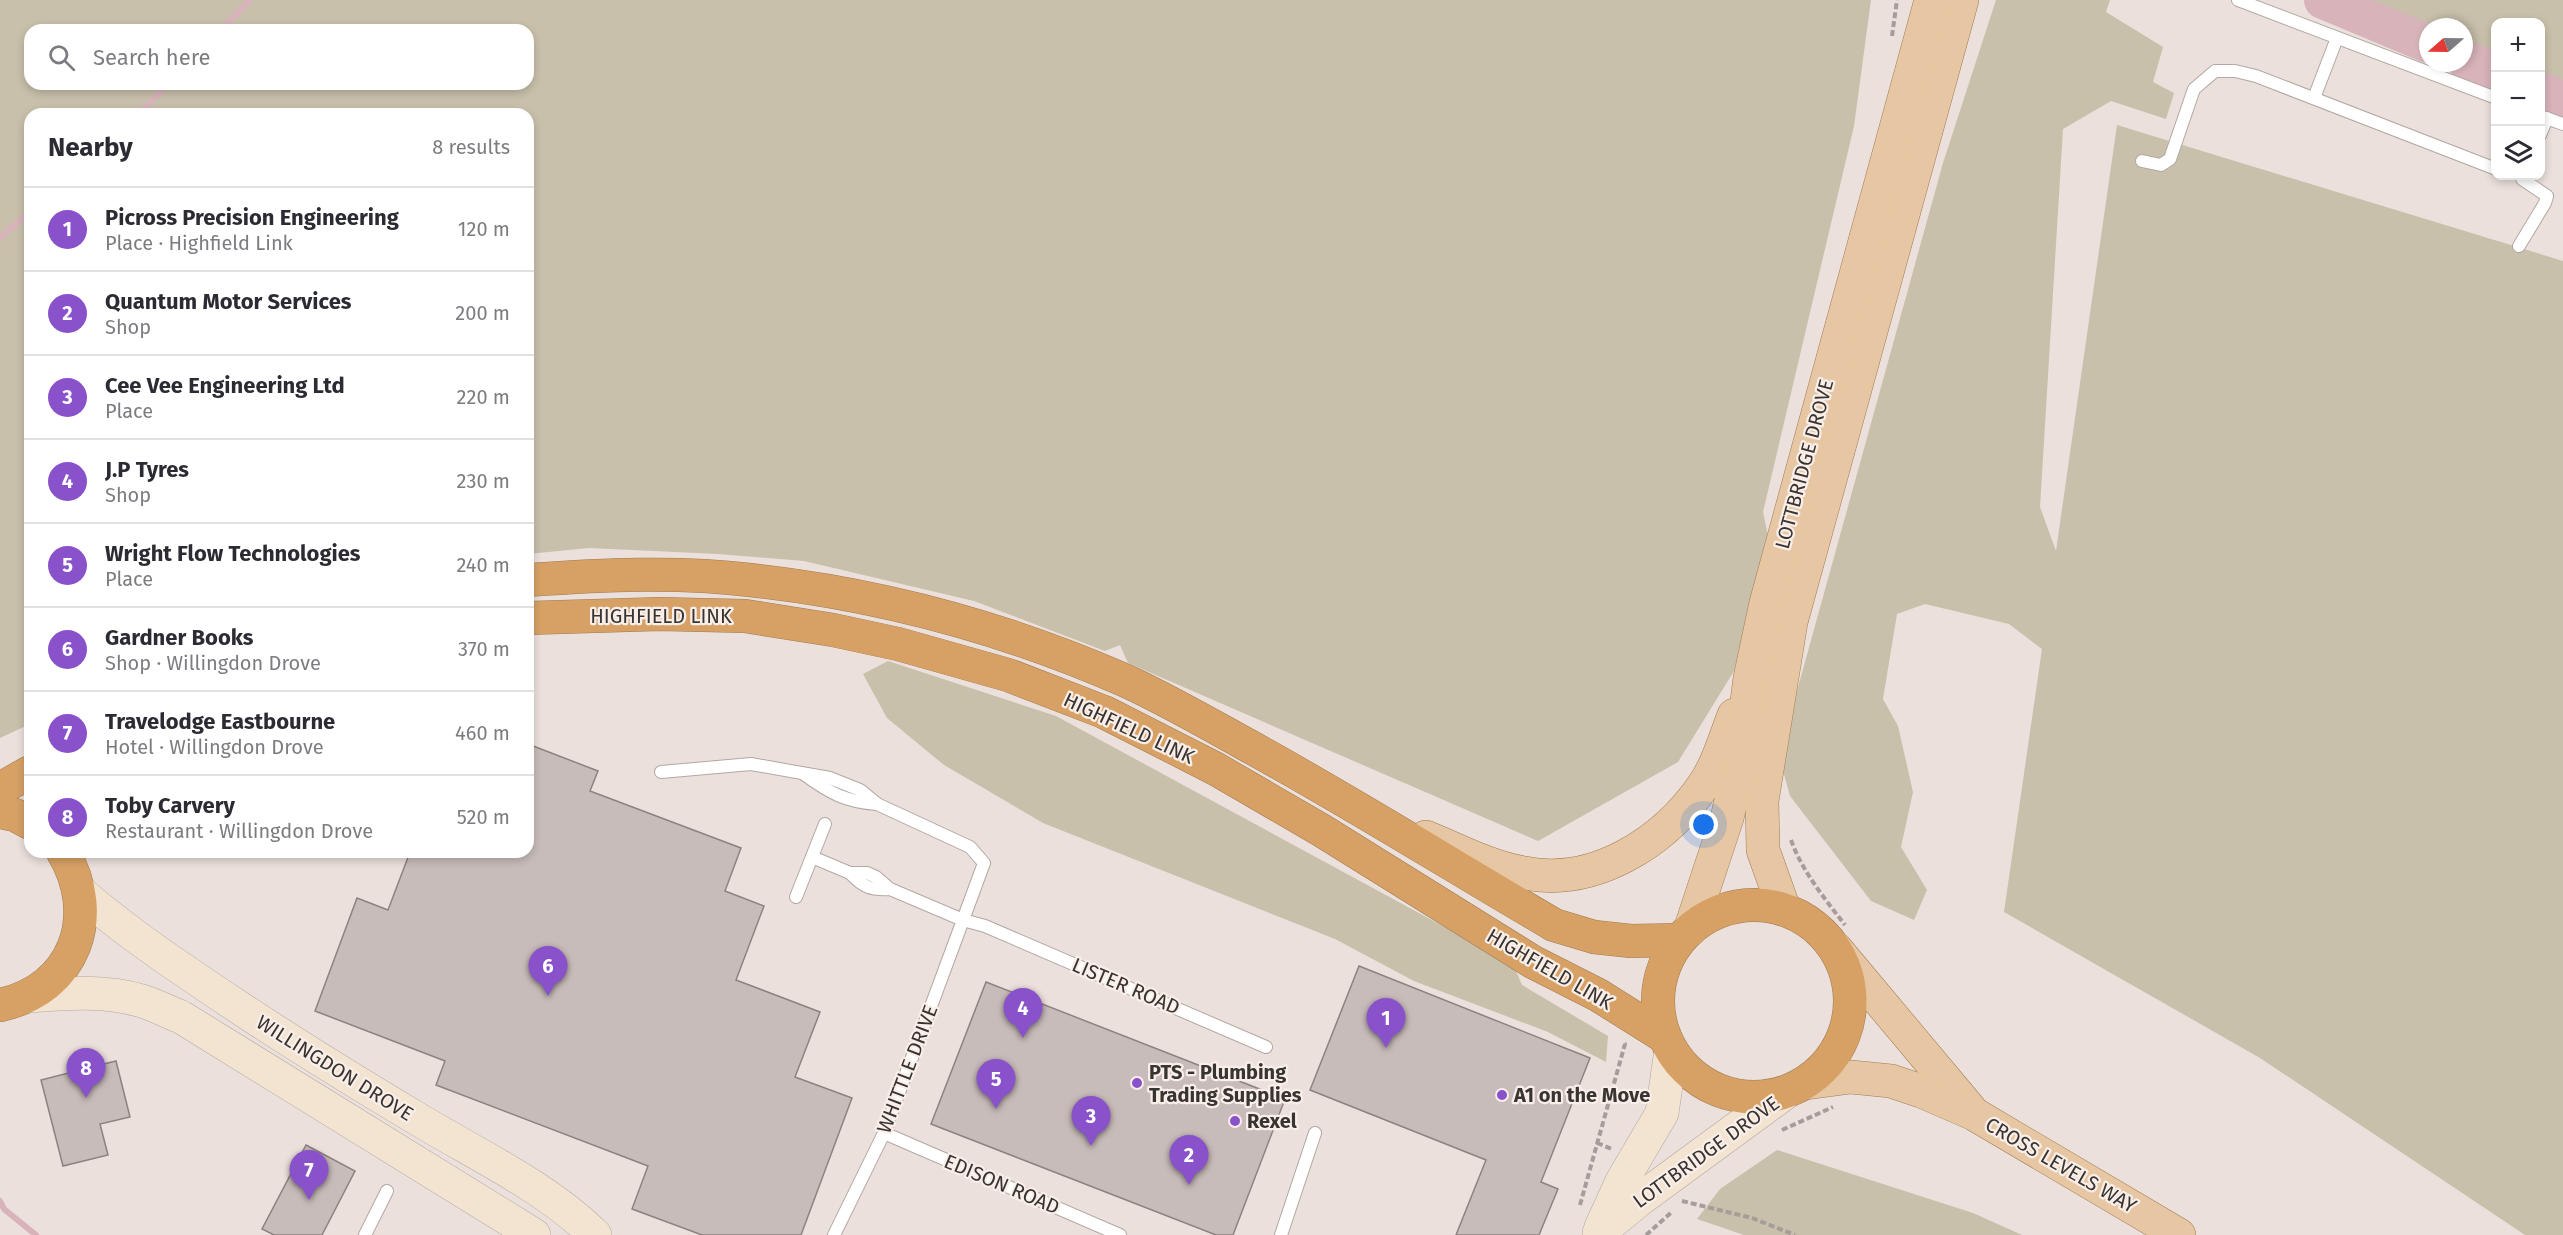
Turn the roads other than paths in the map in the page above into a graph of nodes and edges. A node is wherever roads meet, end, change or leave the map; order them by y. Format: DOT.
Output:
graph roads {
  1 [pos="1931,0"];
  2 [pos="1962,0"];
  3 [pos="2238,0"];
  4 [pos="2337,38"];
  5 [pos="2491,96"];
  6 [pos="2314,98"];
  7 [pos="2545,117"];
  8 [pos="2563,124"];
  9 [pos="2142,161"];
  10 [pos="2491,167"];
  11 [pos="2523,180"];
  12 [pos="2519,246"];
  13 [pos="534,580"];
  14 [pos="534,618"];
  15 [pos="1750,678"];
  16 [pos="661,772"];
  17 [pos="24,775"];
  18 [pos="0,789"];
  19 [pos="0,812"];
  20 [pos="1373,817"];
  21 [pos="24,819"];
  22 [pos="825,824"];
  23 [pos="812,857"];
  24 [pos="75,866"];
  25 [pos="796,897"];
  26 [pos="1784,909"];
  27 [pos="963,920"];
  28 [pos="1684,934"];
  29 [pos="1842,939"];
  30 [pos="8,1003"];
  31 [pos="1668,1043"];
  32 [pos="1266,1047"];
  33 [pos="1795,1088"];
  34 [pos="1974,1114"];
  35 [pos="884,1133"];
  36 [pos="1316,1133"];
  37 [pos="387,1191"];
  38 [pos="1592,1226"];
  39 [pos="365,1235"];
  40 [pos="534,1235"];
  41 [pos="595,1235"];
  42 [pos="834,1235"];
  43 [pos="1120,1235"];
  44 [pos="1281,1235"];
  45 [pos="2179,1235"];
  1 -- 15 [label="main road, LOTTBRIDGE DROVE"];
  2 -- 26 [label="main road, LOTTBRIDGE DROVE"];
  3 -- 4 [label="lane"];
  4 -- 5 [label="lane"];
  4 -- 6 [label="lane"];
  6 -- 9 [label="lane"];
  6 -- 10 [label="lane"];
  7 -- 8 [label="lane"];
  11 -- 12 [label="lane"];
  13 -- 20 [label="highway, HIGHFIELD LINK"];
  14 -- 31 [label="highway, HIGHFIELD LINK"];
  15 -- 20 [label="main road"];
  15 -- 28 [label="main road, LOTTBRIDGE DROVE"];
  16 -- 27 [label="lane, WHITTLE DRIVE"];
  17 -- 18 [label="highway"];
  19 -- 21 [label="highway"];
  20 -- 28 [label="highway, HIGHFIELD LINK"];
  22 -- 23 [label="lane"];
  23 -- 25 [label="lane"];
  23 -- 27 [label="lane"];
  24 -- 30 [label="highway"];
  24 -- 41 [label="street, WILLINGDON DROVE"];
  26 -- 28 [label="highway"];
  26 -- 29 [label="highway"];
  27 -- 32 [label="lane, LISTER ROAD"];
  27 -- 35 [label="lane, WHITTLE DRIVE"];
  28 -- 31 [label="highway"];
  29 -- 33 [label="highway"];
  29 -- 34 [label="main road, CROSS LEVELS WAY"];
  30 -- 40 [label="street, WILLINGDON DROVE"];
  31 -- 33 [label="highway"];
  31 -- 38 [label="street, LOTTBRIDGE DROVE"];
  33 -- 34 [label="main road, CROSS LEVELS WAY"];
  33 -- 38 [label="street, LOTTBRIDGE DROVE"];
  34 -- 45 [label="main road, CROSS LEVELS WAY"];
  35 -- 42 [label="lane, WHITTLE DRIVE"];
  35 -- 43 [label="lane, EDISON ROAD"];
  36 -- 44 [label="lane"];
  37 -- 39 [label="lane"];
}
